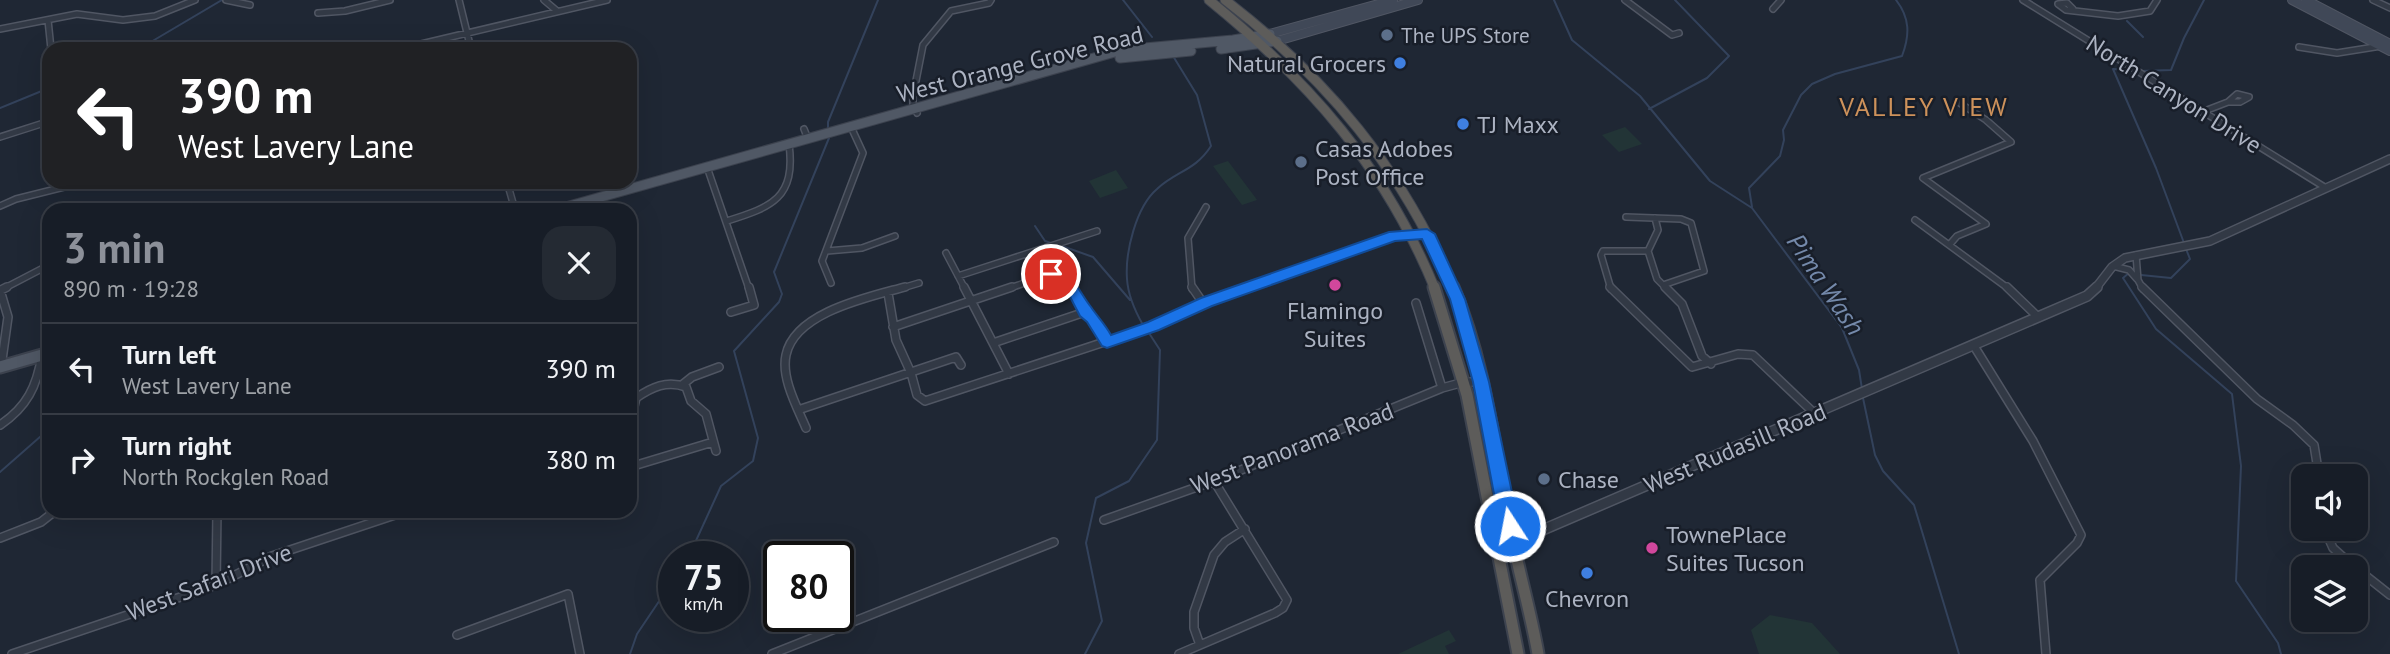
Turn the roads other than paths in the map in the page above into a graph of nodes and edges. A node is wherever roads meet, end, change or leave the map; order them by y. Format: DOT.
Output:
graph roads {
  1 [pos="195,0"];
  2 [pos="226,0"];
  3 [pos="390,0"];
  4 [pos="458,0"];
  5 [pos="544,0"];
  6 [pos="607,0"];
  7 [pos="991,0"];
  8 [pos="1209,0"];
  9 [pos="1225,0"];
  10 [pos="1393,0"];
  11 [pos="1418,0"];
  12 [pos="1625,0"];
  13 [pos="1781,0"];
  14 [pos="2023,0"];
  15 [pos="2148,0"];
  16 [pos="2292,0"];
  17 [pos="2306,0"];
  18 [pos="2372,0"];
  19 [pos="2156,1"];
  20 [pos="250,5"];
  21 [pos="2390,8"];
  22 [pos="1773,9"];
  23 [pos="2073,9"];
  24 [pos="557,11"];
  25 [pos="318,13"];
  26 [pos="48,20"];
  27 [pos="0,29"];
  28 [pos="468,33"];
  29 [pos="1679,33"];
  30 [pos="1270,34"];
  31 [pos="1256,37"];
  32 [pos="1277,41"];
  33 [pos="50,42"];
  34 [pos="430,42"];
  35 [pos="470,42"];
  36 [pos="2390,44"];
  37 [pos="1265,45"];
  38 [pos="2381,46"];
  39 [pos="2299,47"];
  40 [pos="2390,51"];
  41 [pos="1958,102"];
  42 [pos="2228,102"];
  43 [pos="916,111"];
  44 [pos="2202,113"];
  45 [pos="42,123"];
  46 [pos="851,127"];
  47 [pos="0,137"];
  48 [pos="789,144"];
  49 [pos="2390,159"];
  50 [pos="708,167"];
  51 [pos="637,187"];
  52 [pos="2326,188"];
  53 [pos="57,189"];
  54 [pos="630,189"];
  55 [pos="2,203"];
  56 [pos="580,203"];
  57 [pos="1206,207"];
  58 [pos="1626,217"];
  59 [pos="1655,218"];
  60 [pos="1915,220"];
  61 [pos="727,221"];
  62 [pos="1097,231"];
  63 [pos="1411,234"];
  64 [pos="1427,234"];
  65 [pos="895,236"];
  66 [pos="1950,244"];
  67 [pos="827,251"];
  68 [pos="1648,251"];
  69 [pos="946,253"];
  70 [pos="1027,254"];
  71 [pos="2136,255"];
  72 [pos="2113,266"];
  73 [pos="42,269"];
  74 [pos="1051,274"];
  75 [pos="958,276"];
  76 [pos="2138,282"];
  77 [pos="831,283"];
  78 [pos="919,283"];
  79 [pos="1663,285"];
  80 [pos="1,290"];
  81 [pos="888,293"];
  82 [pos="971,300"];
  83 [pos="1203,303"];
  84 [pos="1416,303"];
  85 [pos="731,312"];
  86 [pos="1085,312"];
  87 [pos="2038,317"];
  88 [pos="893,327"];
  89 [pos="1107,342"];
  90 [pos="993,343"];
  91 [pos="1974,345"];
  92 [pos="42,355"];
  93 [pos="1711,364"];
  94 [pos="961,365"];
  95 [pos="1,367"];
  96 [pos="719,367"];
  97 [pos="42,370"];
  98 [pos="911,373"];
  99 [pos="1009,374"];
  100 [pos="1464,382"];
  101 [pos="1481,382"];
  102 [pos="682,385"];
  103 [pos="1442,388"];
  104 [pos="637,398"];
  105 [pos="798,410"];
  106 [pos="1814,413"];
  107 [pos="0,425"];
  108 [pos="806,428"];
  109 [pos="713,442"];
  110 [pos="716,451"];
  111 [pos="2317,464"];
  112 [pos="637,465"];
  113 [pos="1214,481"];
  114 [pos="46,518"];
  115 [pos="217,518"];
  116 [pos="386,518"];
  117 [pos="1104,520"];
  118 [pos="1245,529"];
  119 [pos="0,538"];
  120 [pos="2330,541"];
  121 [pos="1054,542"];
  122 [pos="1513,543"];
  123 [pos="1496,550"];
  124 [pos="2341,555"];
  125 [pos="2368,578"];
  126 [pos="216,584"];
  127 [pos="2390,595"];
  128 [pos="457,635"];
  129 [pos="1200,645"];
  130 [pos="12,654"];
  131 [pos="579,654"];
  132 [pos="772,654"];
  133 [pos="1179,654"];
  134 [pos="1518,654"];
  135 [pos="1538,654"];
  136 [pos="2046,654"];
  1 -- 26 [label="street"];
  2 -- 20 [label="street"];
  3 -- 25 [label="street"];
  4 -- 28 [label="street"];
  5 -- 24 [label="street"];
  6 -- 24 [label="street"];
  7 -- 43 [label="street"];
  8 -- 31 [label="highway"];
  9 -- 30 [label="highway"];
  10 -- 30 [label="main road, West Orange Grove Road"];
  11 -- 32 [label="main road, West Orange Grove Road"];
  12 -- 29 [label="street"];
  13 -- 22 [label="street"];
  14 -- 44 [label="street, North Canyon Drive"];
  15 -- 19 [label="street"];
  16 -- 38 [label="main road"];
  17 -- 36 [label="main road"];
  18 -- 21 [label="street"];
  19 -- 23 [label="street"];
  24 -- 28 [label="street"];
  26 -- 27 [label="street"];
  26 -- 33 [label="street"];
  28 -- 34 [label="street"];
  28 -- 35 [label="street"];
  30 -- 31 [label="main road, West Orange Grove Road"];
  30 -- 32 [label="highway"];
  31 -- 37 [label="highway"];
  31 -- 43 [label="main road, West Orange Grove Road"];
  32 -- 37 [label="main road, West Orange Grove Road"];
  32 -- 64 [label="highway"];
  37 -- 43 [label="main road, West Orange Grove Road"];
  37 -- 63 [label="highway"];
  38 -- 39 [label="street"];
  38 -- 40 [label="main road"];
  41 -- 66 [label="street"];
  42 -- 44 [label="street"];
  43 -- 46 [label="main road, West Orange Grove Road"];
  44 -- 52 [label="street, North Canyon Drive"];
  45 -- 47 [label="street"];
  46 -- 48 [label="main road, West Orange Grove Road"];
  46 -- 67 [label="street"];
  48 -- 50 [label="main road, West Orange Grove Road"];
  48 -- 61 [label="street"];
  49 -- 52 [label="street"];
  50 -- 51 [label="main road, West Orange Grove Road"];
  50 -- 61 [label="street"];
  52 -- 71 [label="street"];
  53 -- 55 [label="street"];
  54 -- 56 [label="main road, West Orange Grove Road"];
  57 -- 83 [label="street"];
  58 -- 59 [label="street"];
  59 -- 68 [label="street"];
  59 -- 79 [label="street"];
  60 -- 66 [label="street"];
  61 -- 85 [label="street"];
  62 -- 70 [label="street"];
  63 -- 64 [label="street"];
  63 -- 83 [label="street"];
  63 -- 100 [label="highway"];
  64 -- 101 [label="highway"];
  65 -- 67 [label="street"];
  66 -- 87 [label="street"];
  67 -- 77 [label="street"];
  68 -- 79 [label="street"];
  68 -- 93 [label="street"];
  69 -- 75 [label="street"];
  70 -- 74 [label="street"];
  70 -- 75 [label="street"];
  71 -- 72 [label="street"];
  71 -- 76 [label="street"];
  72 -- 76 [label="street"];
  72 -- 87 [label="street, West Rudasill Road"];
  73 -- 80 [label="street"];
  74 -- 82 [label="street"];
  74 -- 86 [label="street"];
  75 -- 82 [label="street"];
  76 -- 111 [label="street"];
  78 -- 81 [label="street"];
  79 -- 93 [label="street"];
  80 -- 95 [label="street"];
  81 -- 88 [label="street"];
  81 -- 105 [label="street"];
  82 -- 88 [label="street"];
  82 -- 90 [label="street"];
  83 -- 89 [label="street"];
  84 -- 103 [label="street"];
  86 -- 89 [label="street"];
  86 -- 90 [label="street"];
  87 -- 91 [label="street, West Rudasill Road"];
  88 -- 98 [label="street"];
  89 -- 99 [label="street"];
  90 -- 99 [label="street"];
  91 -- 106 [label="street, West Rudasill Road"];
  91 -- 136 [label="street"];
  92 -- 95 [label="main road"];
  93 -- 106 [label="street"];
  94 -- 98 [label="street"];
  96 -- 102 [label="street"];
  97 -- 107 [label="street"];
  98 -- 99 [label="street"];
  98 -- 105 [label="street"];
  100 -- 101 [label="street, West Panorama Road"];
  100 -- 103 [label="street, West Panorama Road"];
  100 -- 123 [label="highway"];
  101 -- 122 [label="highway"];
  102 -- 104 [label="street"];
  102 -- 109 [label="street"];
  103 -- 113 [label="street, West Panorama Road"];
  105 -- 108 [label="street"];
  106 -- 122 [label="street, West Rudasill Road"];
  109 -- 110 [label="street"];
  109 -- 112 [label="street"];
  113 -- 117 [label="street, West Panorama Road"];
  113 -- 118 [label="street"];
  114 -- 119 [label="street"];
  115 -- 126 [label="street"];
  116 -- 126 [label="street, West Safari Drive"];
  118 -- 129 [label="street"];
  118 -- 129 [label="street"];
  120 -- 124 [label="street"];
  121 -- 132 [label="street"];
  122 -- 123 [label="street, West Rudasill Road"];
  122 -- 135 [label="highway"];
  123 -- 134 [label="highway"];
  125 -- 127 [label="street"];
  126 -- 130 [label="street, West Safari Drive"];
  128 -- 131 [label="street"];
  129 -- 133 [label="street"];
}
